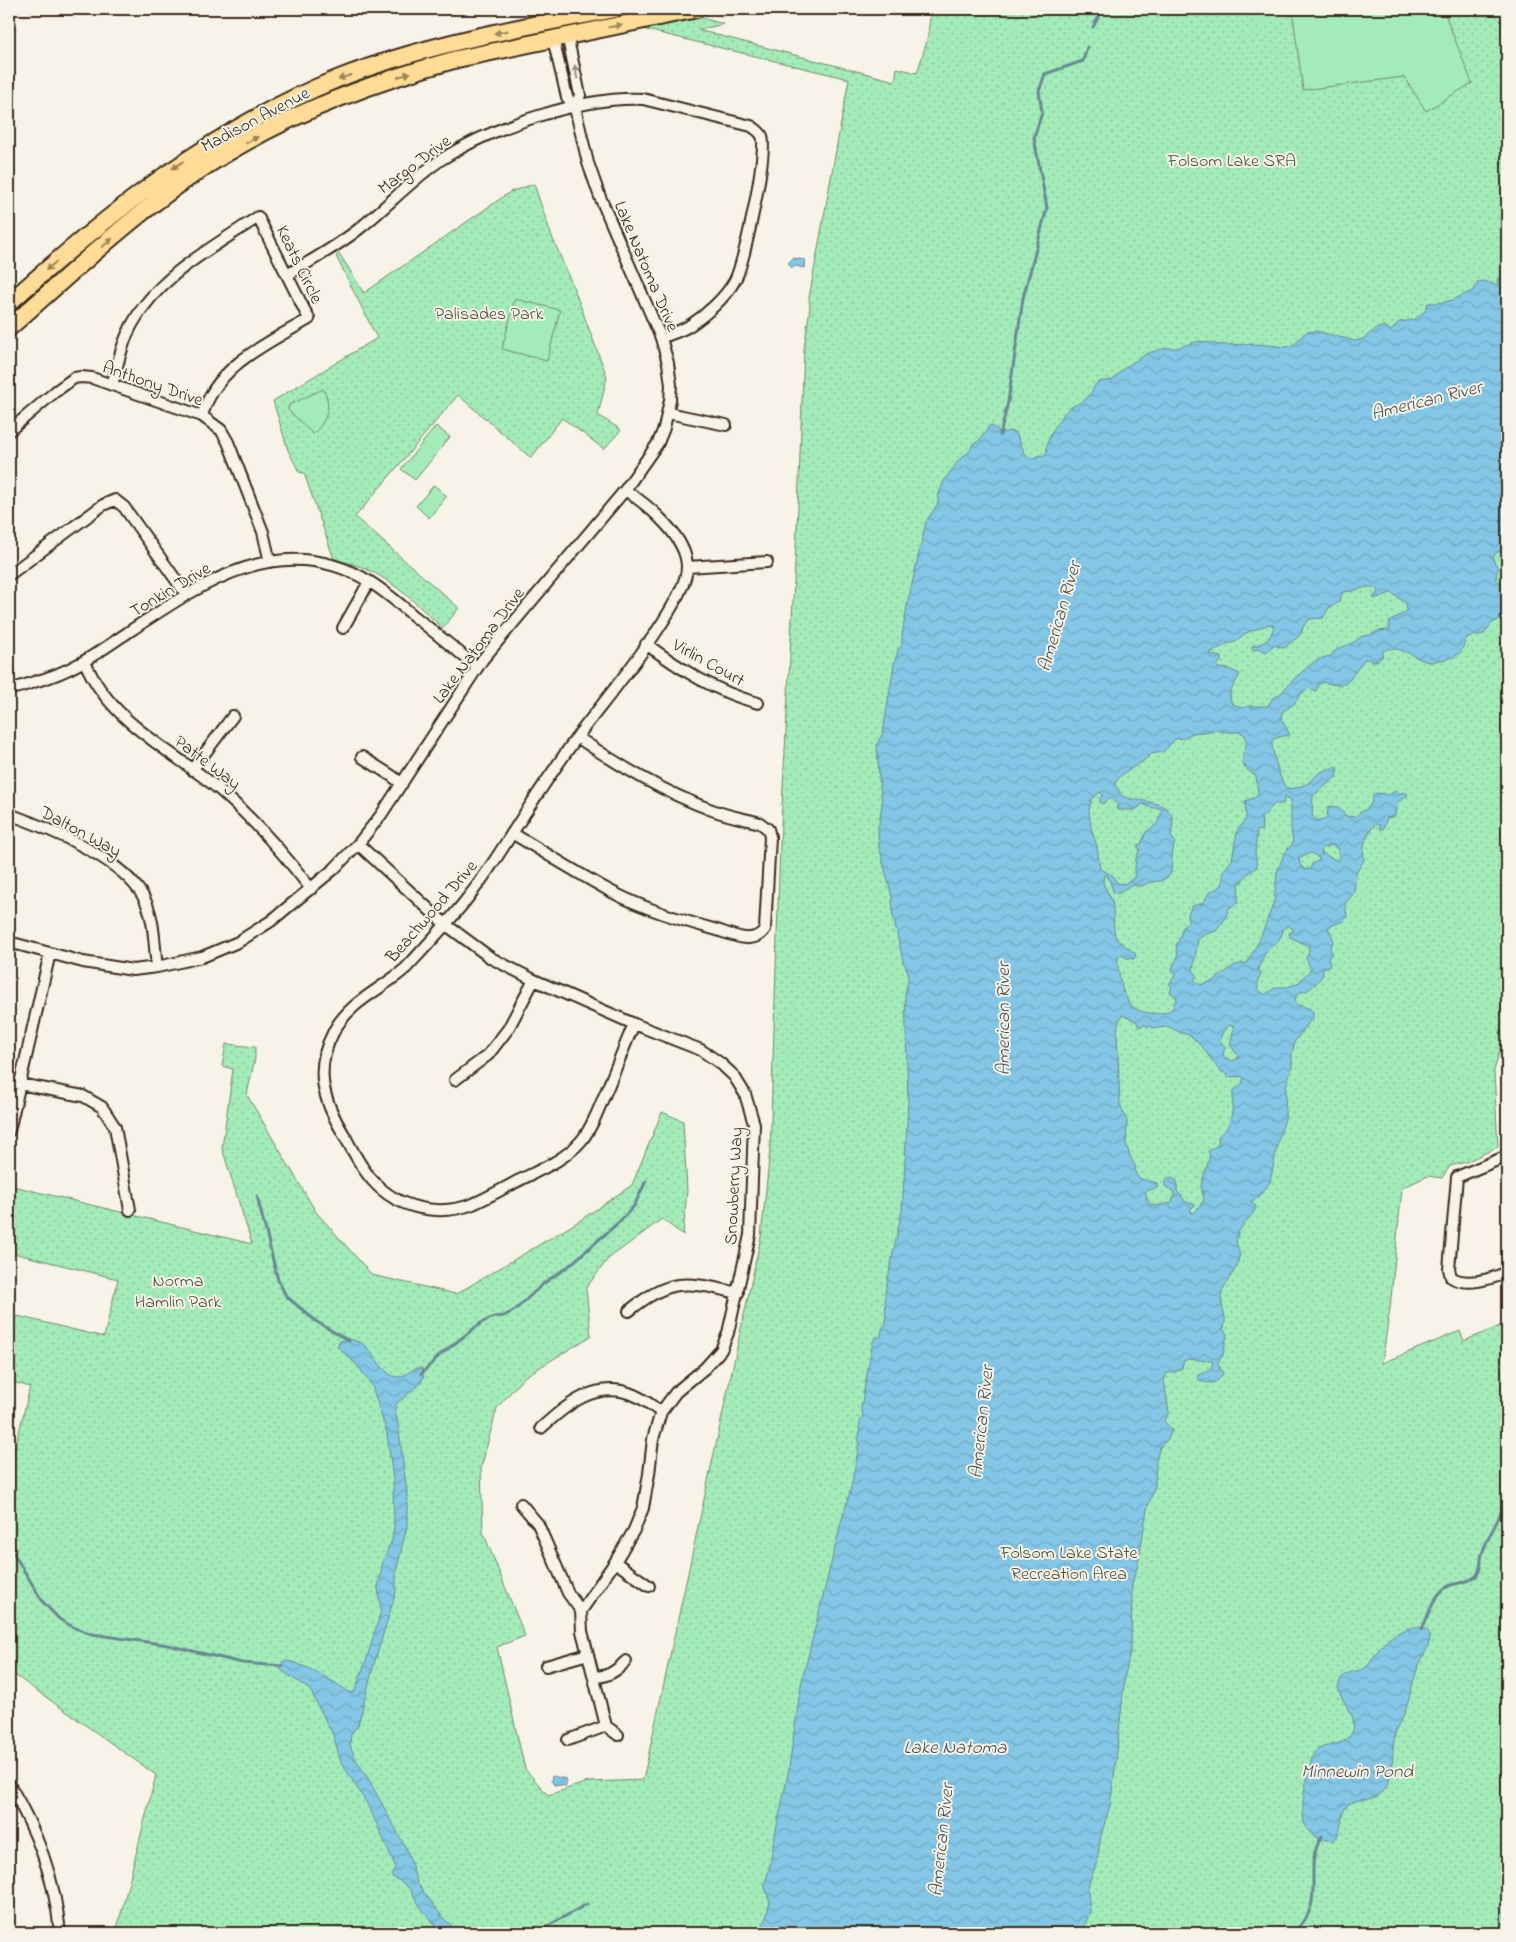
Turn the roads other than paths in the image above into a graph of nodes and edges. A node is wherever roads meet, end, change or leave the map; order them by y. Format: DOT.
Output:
graph roads {
  1 [pos="615,9"];
  2 [pos="696,9"];
  3 [pos="554,15"];
  4 [pos="560,37"];
  5 [pos="574,108"];
  6 [pos="287,275"];
  7 [pos="9,303"];
  8 [pos="9,328"];
  9 [pos="661,338"];
  10 [pos="112,385"];
  11 [pos="668,413"];
  12 [pos="202,416"];
  13 [pos="726,425"];
  14 [pos="9,431"];
  15 [pos="625,490"];
  16 [pos="270,562"];
  17 [pos="767,562"];
  18 [pos="687,566"];
  19 [pos="9,575"];
  20 [pos="369,582"];
  21 [pos="186,594"];
  22 [pos="343,628"];
  23 [pos="646,644"];
  24 [pos="85,662"];
  25 [pos="477,667"];
  26 [pos="9,689"];
  27 [pos="758,703"];
  28 [pos="233,716"];
  29 [pos="577,737"];
  30 [pos="362,757"];
  31 [pos="192,770"];
  32 [pos="402,784"];
  33 [pos="9,814"];
  34 [pos="512,833"];
  35 [pos="358,844"];
  36 [pos="311,889"];
  37 [pos="445,924"];
  38 [pos="9,942"];
  39 [pos="50,954"];
  40 [pos="157,967"];
  41 [pos="534,980"];
  42 [pos="634,1024"];
  43 [pos="455,1080"];
  44 [pos="14,1084"];
  45 [pos="9,1131"];
  46 [pos="1507,1156"];
  47 [pos="130,1210"];
  48 [pos="1507,1272"];
  49 [pos="738,1293"];
  50 [pos="629,1311"];
  51 [pos="661,1412"];
  52 [pos="541,1428"];
  53 [pos="521,1504"];
  54 [pos="615,1562"];
  55 [pos="649,1586"];
  56 [pos="581,1611"];
  57 [pos="588,1654"];
  58 [pos="626,1661"];
  59 [pos="546,1666"];
  60 [pos="595,1677"];
  61 [pos="606,1726"];
  62 [pos="618,1735"];
  63 [pos="568,1740"];
  64 [pos="9,1784"];
  65 [pos="60,1933"];
  1 -- 3 [label="main road, Madison Avenue"];
  4 -- 2 [label="main road, Madison Avenue, one-way"];
  3 -- 4 [label="main road"];
  3 -- 7 [label="main road, Madison Avenue, one-way"];
  4 -- 5 [label="street, Lake Natoma Drive"];
  5 -- 4 [label="street, Lake Natoma Drive, one-way"];
  8 -- 4 [label="main road, Madison Avenue, one-way"];
  5 -- 6 [label="street, Margo Drive"];
  5 -- 9 [label="street, Lake Natoma Drive"];
  5 -- 9 [label="street, Margo Drive"];
  6 -- 10 [label="street, Keats Circle"];
  6 -- 12 [label="street, Keats Circle"];
  9 -- 11 [label="street, Lake Natoma Drive"];
  10 -- 12 [label="street, Anthony Drive"];
  10 -- 14 [label="street, Anthony Drive"];
  11 -- 13 [label="street"];
  11 -- 15 [label="street, Lake Natoma Drive"];
  12 -- 16 [label="street, Anthony Drive"];
  15 -- 18 [label="street"];
  15 -- 25 [label="street, Lake Natoma Drive"];
  16 -- 20 [label="street, Tonkin Drive"];
  16 -- 21 [label="street, Tonkin Drive"];
  17 -- 18 [label="street"];
  18 -- 23 [label="street, Beachwood Drive"];
  19 -- 21 [label="street"];
  20 -- 22 [label="street"];
  20 -- 25 [label="street, Tonkin Drive"];
  21 -- 24 [label="street, Tonkin Drive"];
  23 -- 27 [label="street, Virlin Court"];
  23 -- 29 [label="street, Beachwood Drive"];
  24 -- 26 [label="street, Tonkin Drive"];
  24 -- 31 [label="street, Patte Way"];
  25 -- 32 [label="street, Lake Natoma Drive"];
  28 -- 31 [label="street"];
  29 -- 34 [label="street, Beachwood Drive"];
  29 -- 34 [label="street"];
  30 -- 32 [label="street"];
  31 -- 36 [label="street, Patte Way"];
  32 -- 35 [label="street, Lake Natoma Drive"];
  33 -- 40 [label="street, Dalton Way"];
  34 -- 37 [label="street, Beachwood Drive"];
  35 -- 36 [label="street, Lake Natoma Drive"];
  35 -- 37 [label="street, Snowberry Way"];
  36 -- 40 [label="street, Lake Natoma Drive"];
  37 -- 41 [label="street, Snowberry Way"];
  37 -- 42 [label="street, Beachwood Drive"];
  38 -- 39 [label="street, Lake Natoma Drive"];
  39 -- 40 [label="street, Lake Natoma Drive"];
  39 -- 44 [label="street"];
  41 -- 42 [label="street, Snowberry Way"];
  41 -- 43 [label="street"];
  42 -- 49 [label="street, Snowberry Way"];
  44 -- 45 [label="street"];
  44 -- 47 [label="street"];
  46 -- 48 [label="street"];
  49 -- 50 [label="street"];
  49 -- 51 [label="street, Snowberry Way"];
  51 -- 52 [label="street"];
  51 -- 54 [label="street, Snowberry Way"];
  53 -- 56 [label="street"];
  54 -- 55 [label="street"];
  54 -- 56 [label="street, Snowberry Way"];
  56 -- 57 [label="street"];
  57 -- 59 [label="street"];
  57 -- 60 [label="street"];
  58 -- 60 [label="street"];
  60 -- 61 [label="street"];
  61 -- 62 [label="street"];
  61 -- 63 [label="street"];
  64 -- 65 [label="street"];
}
